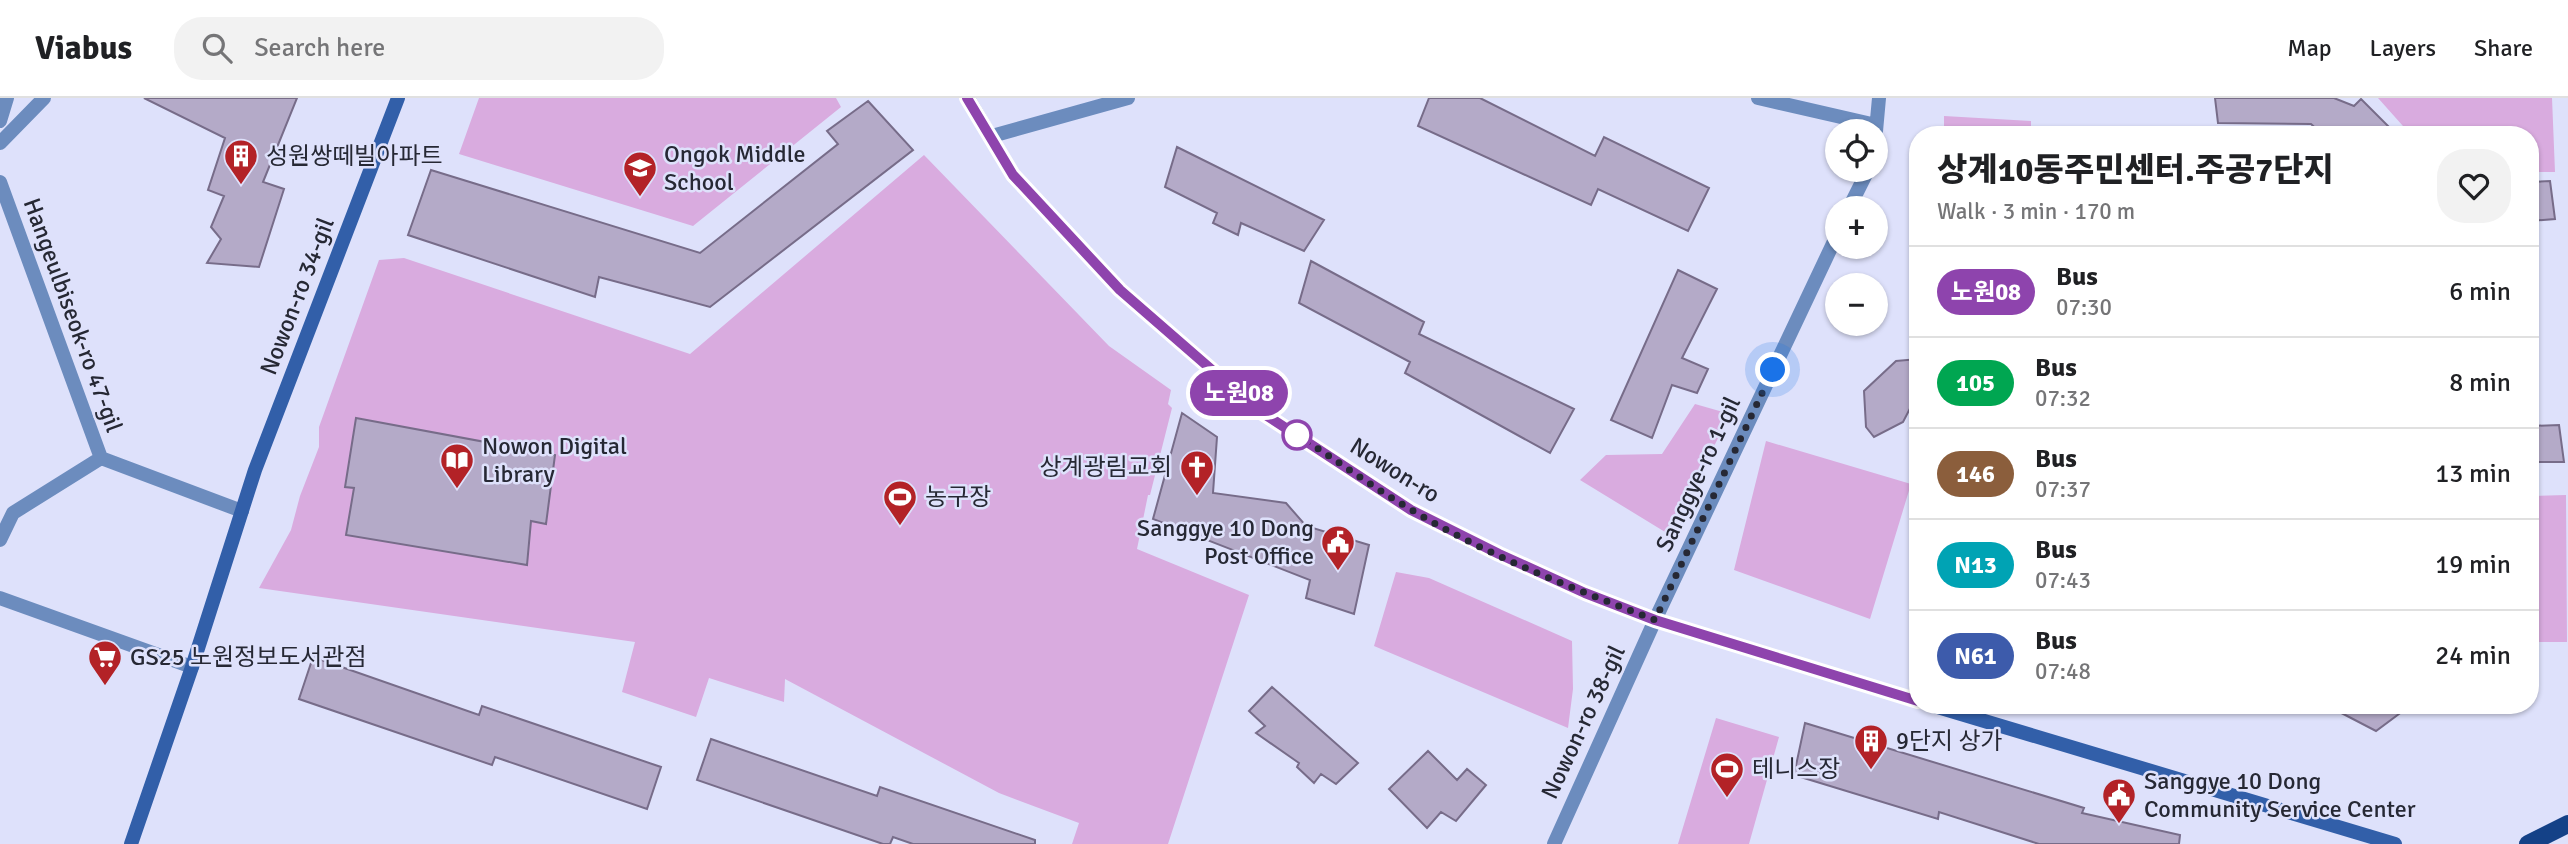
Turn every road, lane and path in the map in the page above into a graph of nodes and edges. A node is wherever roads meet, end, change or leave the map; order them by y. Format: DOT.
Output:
graph roads {
  1 [pos="7,98"];
  2 [pos="44,98"];
  3 [pos="398,98"];
  4 [pos="968,98"];
  5 [pos="1128,98"];
  6 [pos="1758,98"];
  7 [pos="1879,98"];
  8 [pos="1841,119"];
  9 [pos="1877,119"];
  10 [pos="0,121"];
  11 [pos="992,136"];
  12 [pos="0,143"];
  13 [pos="0,182"];
  14 [pos="1826,259"];
  15 [pos="100,458"];
  16 [pos="242,510"];
  17 [pos="0,540"];
  18 [pos="0,598"];
  19 [pos="1655,620"];
  20 [pos="192,667"];
  21 [pos="1909,698"];
  22 [pos="1961,714"];
  23 [pos="2568,824"];
  24 [pos="131,844"];
  25 [pos="1554,844"];
  26 [pos="2395,844"];
  27 [pos="2528,844"];
  1 -- 10 [label="street"];
  2 -- 12 [label="street"];
  3 -- 16 [label="main road, Nowon-ro 34-gil"];
  4 -- 11 [label="main road, Nowon-ro"];
  5 -- 11 [label="street"];
  6 -- 8 [label="street"];
  7 -- 9 [label="street"];
  11 -- 19 [label="main road, Nowon-ro"];
  13 -- 15 [label="street, Hangeulbiseok-ro 47-gil"];
  14 -- 19 [label="street, Sanggye-ro 1-gil"];
  15 -- 16 [label="street"];
  15 -- 17 [label="street, Hangeulbiseok-ro 47-gil"];
  16 -- 20 [label="main road, Nowon-ro 34-gil"];
  18 -- 20 [label="street"];
  19 -- 21 [label="main road, Nowon-ro"];
  19 -- 25 [label="street, Nowon-ro 38-gil"];
  20 -- 24 [label="main road, Nowon-ro 34-gil"];
  22 -- 26 [label="main road"];
  23 -- 27 [label="main road"];
}
